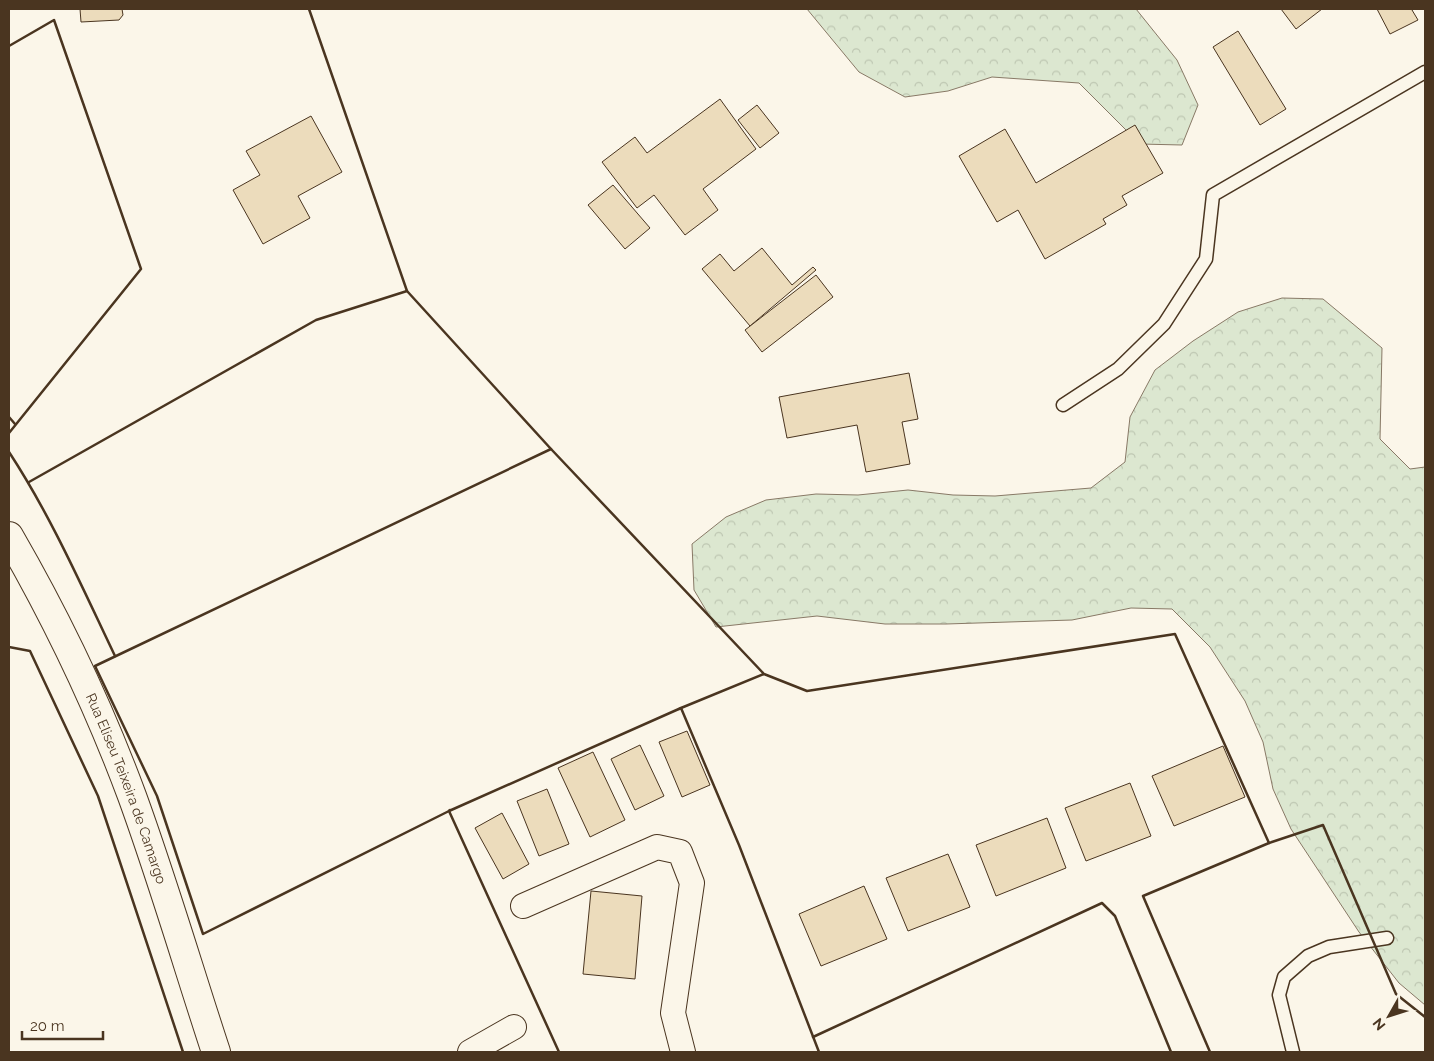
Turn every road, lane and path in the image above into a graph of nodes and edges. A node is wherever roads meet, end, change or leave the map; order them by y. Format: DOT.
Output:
graph roads {
  1 [pos="1425,72"];
  2 [pos="1063,405"];
  3 [pos="9,536"];
  4 [pos="522,906"];
  5 [pos="1388,938"];
  6 [pos="514,1027"];
  7 [pos="216,1052"];
  8 [pos="470,1052"];
  9 [pos="683,1052"];
  10 [pos="1293,1052"];
  1 -- 2 [label="lane"];
  3 -- 7 [label="street, Rua Eliseu Teixeira de Camargo"];
  4 -- 9 [label="street"];
  5 -- 10 [label="lane"];
  6 -- 8 [label="street"];
}
